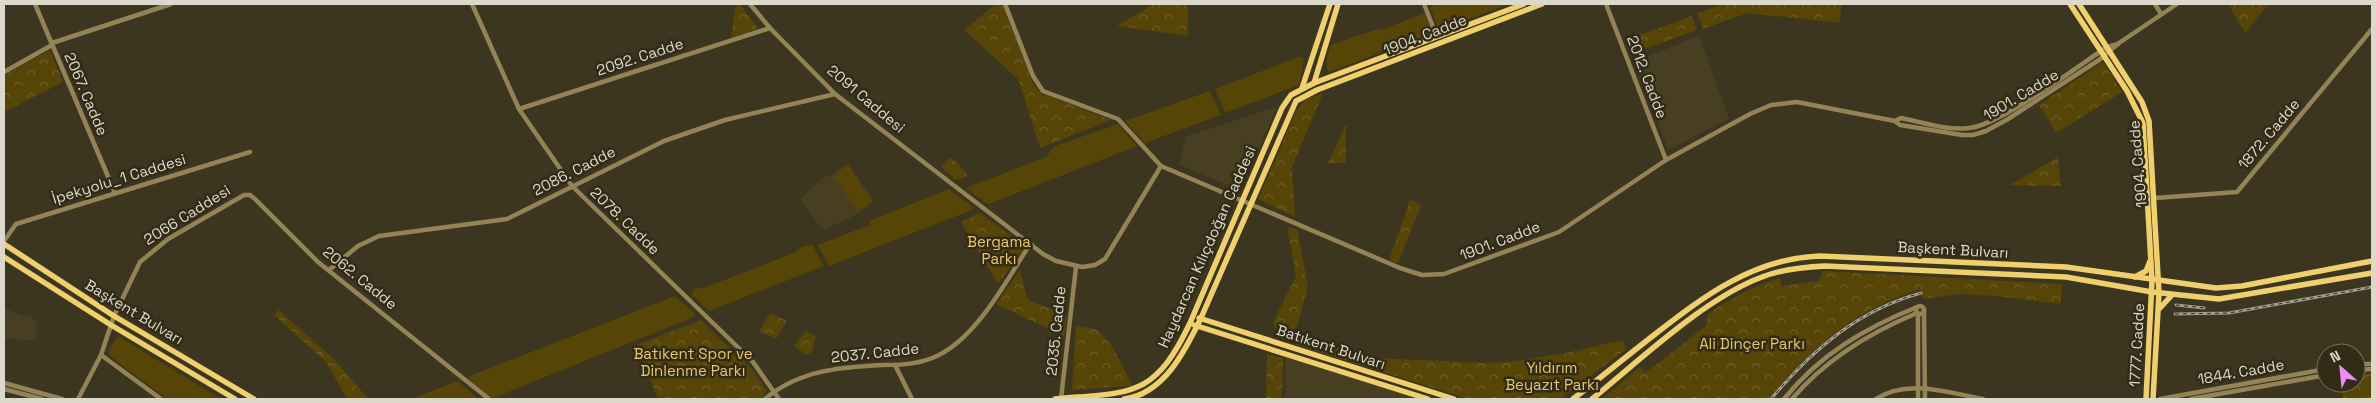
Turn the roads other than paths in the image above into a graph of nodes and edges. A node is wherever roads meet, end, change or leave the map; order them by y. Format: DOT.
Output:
graph roads {
  1 [pos="35,4"];
  2 [pos="171,4"];
  3 [pos="472,4"];
  4 [pos="750,4"];
  5 [pos="1005,4"];
  6 [pos="1330,4"];
  7 [pos="1338,4"];
  8 [pos="1424,4"];
  9 [pos="1524,4"];
  10 [pos="1542,4"];
  11 [pos="1606,4"];
  12 [pos="2070,4"];
  13 [pos="2079,4"];
  14 [pos="2155,4"];
  15 [pos="2177,4"];
  16 [pos="2161,14"];
  17 [pos="770,28"];
  18 [pos="2372,29"];
  19 [pos="1438,40"];
  20 [pos="52,44"];
  21 [pos="2106,52"];
  22 [pos="4,72"];
  23 [pos="1315,86"];
  24 [pos="1303,92"];
  25 [pos="835,94"];
  26 [pos="518,110"];
  27 [pos="250,152"];
  28 [pos="1666,160"];
  29 [pos="1161,166"];
  30 [pos="572,186"];
  31 [pos="114,193"];
  32 [pos="250,195"];
  33 [pos="2154,198"];
  34 [pos="1242,200"];
  35 [pos="1250,204"];
  36 [pos="4,242"];
  37 [pos="1030,244"];
  38 [pos="4,257"];
  39 [pos="2151,259"];
  40 [pos="2372,261"];
  41 [pos="1076,267"];
  42 [pos="329,270"];
  43 [pos="2372,273"];
  44 [pos="2133,278"];
  45 [pos="2156,281"];
  46 [pos="2152,292"];
  47 [pos="2159,293"];
  48 [pos="2172,294"];
  49 [pos="1917,307"];
  50 [pos="1924,310"];
  51 [pos="2158,310"];
  52 [pos="1918,313"];
  53 [pos="114,316"];
  54 [pos="1194,316"];
  55 [pos="1201,318"];
  56 [pos="1190,323"];
  57 [pos="111,325"];
  58 [pos="1197,326"];
  59 [pos="1267,340"];
  60 [pos="1265,347"];
  61 [pos="101,355"];
  62 [pos="895,365"];
  63 [pos="2316,372"];
  64 [pos="2316,376"];
  65 [pos="2284,380"];
  66 [pos="4,383"];
  67 [pos="1923,388"];
  68 [pos="4,389"];
  69 [pos="1916,389"];
  70 [pos="1133,390"];
  71 [pos="775,391"];
  72 [pos="1135,398"];
  73 [pos="42,399"];
  74 [pos="62,399"];
  75 [pos="78,399"];
  76 [pos="161,399"];
  77 [pos="235,399"];
  78 [pos="254,399"];
  79 [pos="489,399"];
  80 [pos="765,399"];
  81 [pos="779,399"];
  82 [pos="912,399"];
  83 [pos="1055,399"];
  84 [pos="1061,399"];
  85 [pos="1124,399"];
  86 [pos="1428,399"];
  87 [pos="1454,399"];
  88 [pos="1573,399"];
  89 [pos="1592,399"];
  90 [pos="1784,399"];
  91 [pos="1792,399"];
  92 [pos="1876,399"];
  93 [pos="1918,399"];
  94 [pos="1925,399"];
  95 [pos="1983,399"];
  96 [pos="2146,399"];
  97 [pos="2153,399"];
  98 [pos="2160,399"];
  99 [pos="2191,399"];
  1 -- 20 [label="street, 2067. Cadde"];
  2 -- 20 [label="street"];
  3 -- 26 [label="street, 2078. Cadde"];
  4 -- 17 [label="street, 2091 Caddesi"];
  5 -- 29 [label="street, 1901. Cadde"];
  6 -- 24 [label="main road"];
  7 -- 23 [label="main road"];
  8 -- 19 [label="street"];
  9 -- 19 [label="main road, 1904. Cadde"];
  10 -- 19 [label="main road, 1904. Cadde"];
  11 -- 28 [label="street, 2012. Cadde"];
  12 -- 21 [label="main road, 1904. Cadde"];
  13 -- 21 [label="main road, 1904. Cadde"];
  14 -- 16 [label="street"];
  15 -- 16 [label="street, 1901. Cadde"];
  16 -- 21 [label="street, 1901. Cadde"];
  17 -- 25 [label="street, 2091 Caddesi"];
  17 -- 26 [label="street, 2092. Cadde"];
  18 -- 33 [label="street, 1872. Cadde"];
  19 -- 23 [label="main road, 1904. Cadde"];
  20 -- 22 [label="street"];
  20 -- 31 [label="street, 2067. Cadde"];
  21 -- 28 [label="street, 1901. Cadde"];
  21 -- 33 [label="main road, 1904. Cadde"];
  21 -- 39 [label="main road, 1904. Cadde"];
  23 -- 24 [label="main road, 1904. Cadde"];
  24 -- 34 [label="main road, Haydarcan Kılıçdoğan Caddesi"];
  24 -- 35 [label="main road, Haydarcan Kılıçdoğan Caddesi"];
  25 -- 30 [label="street, 2086. Cadde"];
  25 -- 37 [label="street, 2091 Caddesi"];
  26 -- 30 [label="street, 2078. Cadde"];
  27 -- 31 [label="street, İpekyolu_1 Caddesi"];
  28 -- 35 [label="street, 1901. Cadde"];
  29 -- 34 [label="street, 1901. Cadde"];
  29 -- 41 [label="street"];
  30 -- 42 [label="street, 2086. Cadde"];
  30 -- 71 [label="street, 2078. Cadde"];
  31 -- 36 [label="street, İpekyolu_1 Caddesi"];
  32 -- 42 [label="street, 2062. Cadde"];
  32 -- 53 [label="street, 2066 Caddesi"];
  33 -- 45 [label="main road, 1904. Cadde"];
  34 -- 35 [label="street, 1901. Cadde"];
  34 -- 54 [label="main road, Haydarcan Kılıçdoğan Caddesi"];
  35 -- 55 [label="main road, Haydarcan Kılıçdoğan Caddesi"];
  36 -- 53 [label="main road, Başkent Bulvarı"];
  37 -- 41 [label="street, 2091 Caddesi"];
  37 -- 62 [label="street, 2037. Cadde"];
  38 -- 57 [label="main road, Başkent Bulvarı"];
  39 -- 44 [label="main road"];
  39 -- 45 [label="main road, 1904. Cadde"];
  40 -- 45 [label="main road, Başkent Bulvarı"];
  41 -- 84 [label="street, 2035. Cadde"];
  42 -- 79 [label="street, 2062. Cadde"];
  43 -- 48 [label="main road, Başkent Bulvarı"];
  44 -- 45 [label="main road, Başkent Bulvarı"];
  44 -- 88 [label="main road, Başkent Bulvarı"];
  45 -- 46 [label="main road, 1777. Cadde"];
  45 -- 47 [label="main road, 1777. Cadde"];
  46 -- 47 [label="main road, Başkent Bulvarı"];
  46 -- 89 [label="main road, Başkent Bulvarı"];
  46 -- 96 [label="main road, 1777. Cadde"];
  47 -- 48 [label="main road, Başkent Bulvarı"];
  47 -- 51 [label="main road, 1777. Cadde"];
  48 -- 51 [label="main road"];
  49 -- 50 [label="street"];
  49 -- 52 [label="street"];
  49 -- 90 [label="street"];
  50 -- 52 [label="street"];
  50 -- 67 [label="street"];
  51 -- 97 [label="main road, 1777. Cadde"];
  52 -- 69 [label="street"];
  52 -- 91 [label="street"];
  53 -- 57 [label="street, 2066 Caddesi"];
  53 -- 78 [label="main road, Başkent Bulvarı"];
  54 -- 55 [label="main road, Batıkent Bulvarı"];
  54 -- 56 [label="main road, Haydarcan Kılıçdoğan Caddesi"];
  55 -- 58 [label="main road, Haydarcan Kılıçdoğan Caddesi"];
  55 -- 59 [label="main road, Batıkent Bulvarı"];
  56 -- 58 [label="main road, Batıkent Bulvarı"];
  56 -- 70 [label="main road, Haydarcan Kılıçdoğan Caddesi"];
  57 -- 61 [label="street, 2066 Caddesi"];
  57 -- 77 [label="main road, Başkent Bulvarı"];
  58 -- 60 [label="main road, Batıkent Bulvarı"];
  58 -- 72 [label="main road, Haydarcan Kılıçdoğan Caddesi"];
  59 -- 60 [label="main road"];
  59 -- 87 [label="main road, Batıkent Bulvarı"];
  60 -- 86 [label="main road, Batıkent Bulvarı"];
  61 -- 75 [label="street, 2066 Caddesi"];
  61 -- 76 [label="street"];
  62 -- 71 [label="street, 2037. Cadde"];
  62 -- 82 [label="street"];
  63 -- 65 [label="street, 1844. Cadde"];
  64 -- 65 [label="street, 1844. Cadde"];
  65 -- 98 [label="street, 1844. Cadde"];
  65 -- 99 [label="street, 1844. Cadde"];
  66 -- 74 [label="street"];
  67 -- 69 [label="street"];
  67 -- 94 [label="street"];
  67 -- 95 [label="street"];
  68 -- 73 [label="street"];
  69 -- 92 [label="street"];
  69 -- 93 [label="street"];
  70 -- 72 [label="main road"];
  70 -- 84 [label="main road, Haydarcan Kılıçdoğan Caddesi"];
  71 -- 80 [label="street, 2037. Cadde"];
  71 -- 81 [label="street, 2078. Cadde"];
  72 -- 85 [label="main road, Haydarcan Kılıçdoğan Caddesi"];
  83 -- 84 [label="main road, Haydarcan Kılıçdoğan Caddesi"];
}
